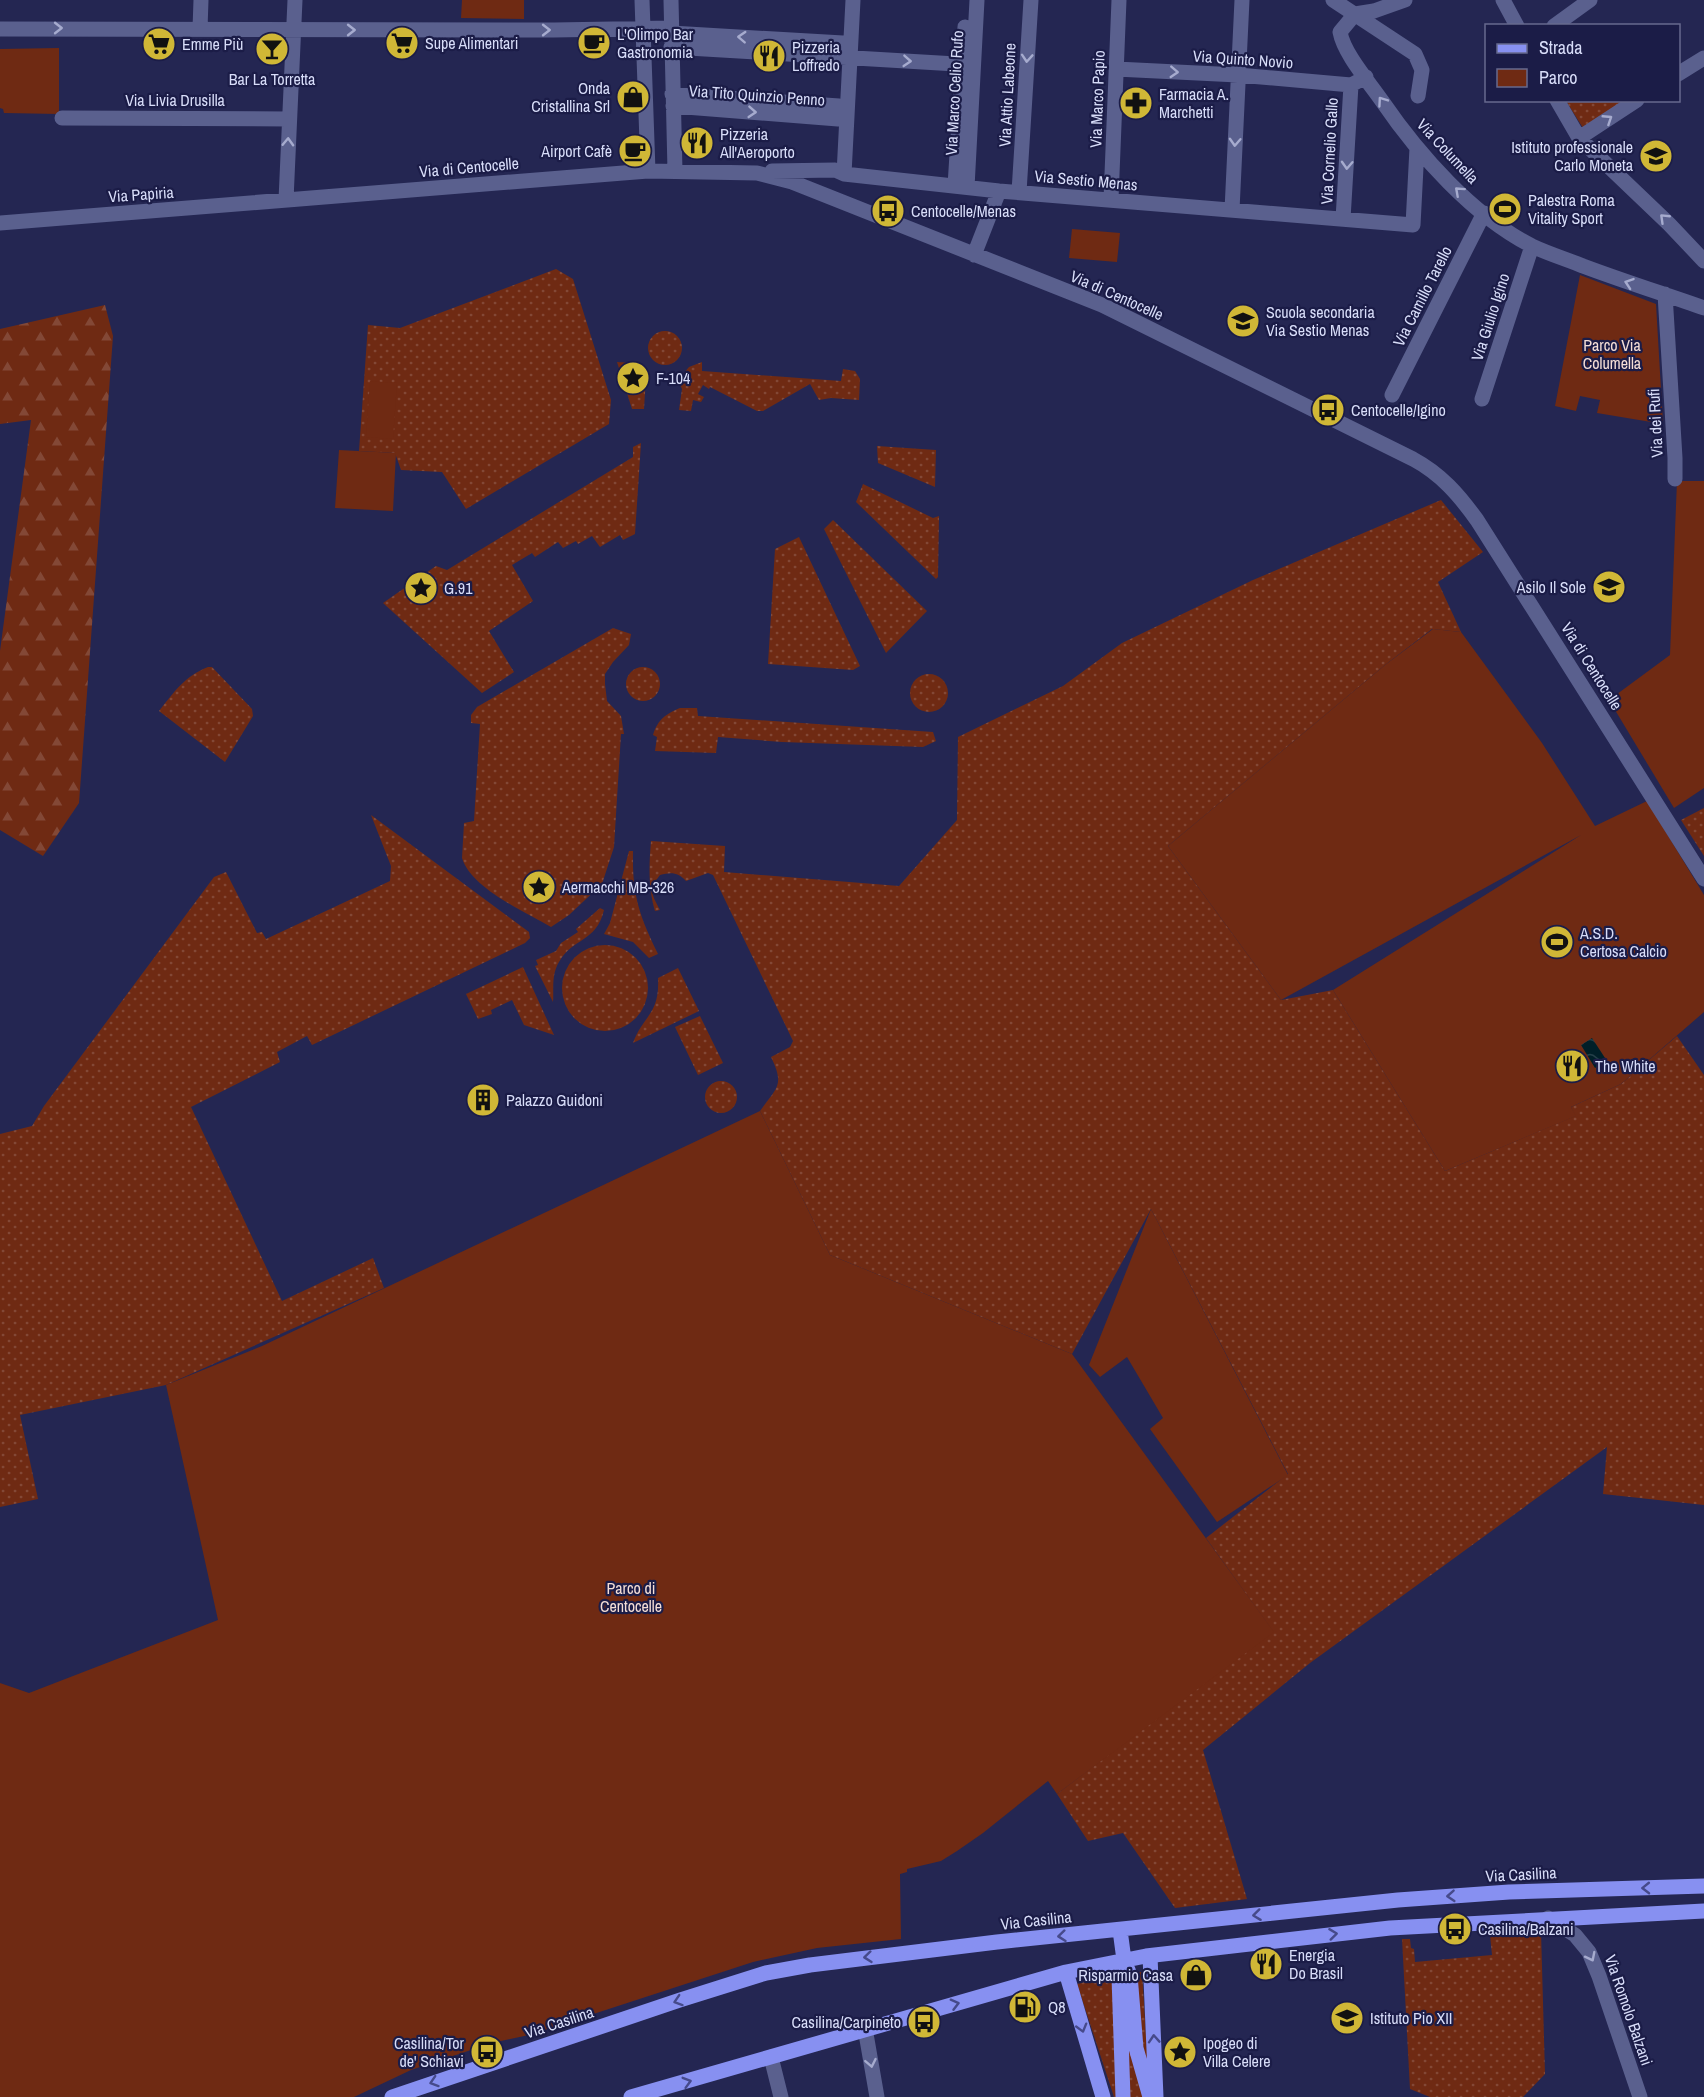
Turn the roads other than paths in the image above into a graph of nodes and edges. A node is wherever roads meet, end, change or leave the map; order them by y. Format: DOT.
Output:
graph roads {
  1 [pos="201,0"];
  2 [pos="295,0"];
  3 [pos="642,0"];
  4 [pos="671,0"];
  5 [pos="845,0"];
  6 [pos="853,0"];
  7 [pos="967,0"];
  8 [pos="977,0"];
  9 [pos="1031,0"];
  10 [pos="1119,0"];
  11 [pos="1242,0"];
  12 [pos="1334,0"];
  13 [pos="1405,0"];
  14 [pos="1503,0"];
  15 [pos="1590,0"];
  16 [pos="1355,14"];
  17 [pos="1516,24"];
  18 [pos="1557,24"];
  19 [pos="642,28"];
  20 [pos="0,29"];
  21 [pos="200,29"];
  22 [pos="293,30"];
  23 [pos="671,36"];
  24 [pos="845,52"];
  25 [pos="1704,58"];
  26 [pos="968,65"];
  27 [pos="1116,69"];
  28 [pos="1680,73"];
  29 [pos="1239,75"];
  30 [pos="1366,77"];
  31 [pos="1351,85"];
  32 [pos="1419,96"];
  33 [pos="673,100"];
  34 [pos="1558,102"];
  35 [pos="1634,102"];
  36 [pos="838,113"];
  37 [pos="62,118"];
  38 [pos="289,118"];
  39 [pos="1579,138"];
  40 [pos="1417,148"];
  41 [pos="648,171"];
  42 [pos="675,171"];
  43 [pos="840,172"];
  44 [pos="757,173"];
  45 [pos="961,186"];
  46 [pos="999,191"];
  47 [pos="1019,192"];
  48 [pos="1111,199"];
  49 [pos="286,200"];
  50 [pos="1232,210"];
  51 [pos="1484,213"];
  52 [pos="1343,219"];
  53 [pos="0,223"];
  54 [pos="1532,246"];
  55 [pos="974,255"];
  56 [pos="1704,261"];
  57 [pos="1665,294"];
  58 [pos="1704,308"];
  59 [pos="1392,395"];
  60 [pos="1482,399"];
  61 [pos="1675,478"];
  62 [pos="1704,879"];
  63 [pos="1704,1886"];
  64 [pos="1704,1911"];
  65 [pos="1548,1918"];
  66 [pos="1120,1930"];
  67 [pos="1150,1956"];
  68 [pos="1124,1960"];
  69 [pos="1066,1972"];
  70 [pos="865,2028"];
  71 [pos="771,2057"];
  72 [pos="392,2097"];
  73 [pos="631,2097"];
  74 [pos="781,2097"];
  75 [pos="877,2097"];
  76 [pos="1103,2097"];
  77 [pos="1123,2097"];
  78 [pos="1150,2097"];
  79 [pos="1156,2097"];
  80 [pos="1640,2097"];
  1 -- 21 [label="street"];
  2 -- 22 [label="street"];
  3 -- 19 [label="street"];
  4 -- 23 [label="street"];
  5 -- 24 [label="street"];
  6 -- 24 [label="street"];
  7 -- 26 [label="street, Via Marco Celio Rufo"];
  8 -- 26 [label="street, Via Marco Celio Rufo"];
  9 -- 47 [label="street, Via Attio Labeone, one-way"];
  10 -- 27 [label="street, Via Marco Papio"];
  11 -- 29 [label="street"];
  12 -- 16 [label="street"];
  13 -- 16 [label="street"];
  14 -- 17 [label="street"];
  15 -- 18 [label="street"];
  16 -- 30 [label="street, Via Columella"];
  16 -- 32 [label="street"];
  22 -- 19 [label="street, one-way"];
  19 -- 23 [label="street"];
  19 -- 41 [label="street"];
  20 -- 21 [label="street, one-way"];
  21 -- 22 [label="street"];
  22 -- 38 [label="street"];
  23 -- 24 [label="street"];
  23 -- 33 [label="street"];
  24 -- 26 [label="street, one-way"];
  24 -- 36 [label="street"];
  24 -- 43 [label="street"];
  25 -- 28 [label="street"];
  26 -- 45 [label="street, Via Marco Celio Rufo"];
  27 -- 29 [label="street, Via Quinto Novio, one-way"];
  27 -- 48 [label="street, Via Marco Papio"];
  29 -- 31 [label="street, Via Quinto Novio"];
  29 -- 50 [label="street, one-way"];
  30 -- 31 [label="street"];
  40 -- 30 [label="street, Via Columella, one-way"];
  31 -- 52 [label="street, Via Cornelio Gallo, one-way"];
  33 -- 36 [label="street, Via Tito Quinzio Penno"];
  33 -- 42 [label="street"];
  34 -- 39 [label="street"];
  39 -- 35 [label="street, one-way"];
  36 -- 43 [label="street"];
  37 -- 38 [label="street, Via Livia Drusilla"];
  49 -- 38 [label="street, one-way"];
  56 -- 39 [label="street, one-way"];
  51 -- 40 [label="street, Via Columella, one-way"];
  40 -- 52 [label="street, Via Sestio Menas"];
  41 -- 42 [label="street, Via di Centocelle"];
  41 -- 49 [label="street, Via di Centocelle"];
  42 -- 44 [label="street, Via di Centocelle"];
  43 -- 44 [label="street, Via Sestio Menas"];
  43 -- 45 [label="street, Via Sestio Menas"];
  44 -- 55 [label="street, Via di Centocelle"];
  45 -- 46 [label="street, Via Sestio Menas"];
  46 -- 47 [label="street, Via Sestio Menas"];
  46 -- 55 [label="street"];
  47 -- 48 [label="street, Via Sestio Menas"];
  48 -- 50 [label="street, Via Sestio Menas"];
  49 -- 53 [label="street, Via Papiria"];
  50 -- 52 [label="street, Via Sestio Menas"];
  51 -- 54 [label="street, Via Columella"];
  51 -- 59 [label="street, Via Camillo Tarello"];
  57 -- 54 [label="street, Via Columella, one-way"];
  54 -- 60 [label="street, Via Giulio Igino"];
  55 -- 62 [label="street, Via di Centocelle"];
  57 -- 58 [label="street, Via Columella"];
  57 -- 61 [label="street, Via dei Rufi"];
  63 -- 66 [label="main road, Via Casilina, one-way"];
  64 -- 65 [label="main road"];
  67 -- 65 [label="main road, one-way"];
  65 -- 80 [label="street, Via Romolo Balzani, one-way"];
  66 -- 68 [label="main road"];
  66 -- 72 [label="main road, Via Casilina, one-way"];
  67 -- 68 [label="main road"];
  79 -- 67 [label="main road, one-way"];
  68 -- 69 [label="main road"];
  68 -- 77 [label="main road"];
  68 -- 78 [label="main road"];
  70 -- 69 [label="main road, one-way"];
  69 -- 76 [label="main road, one-way"];
  70 -- 71 [label="main road"];
  70 -- 75 [label="street, one-way"];
  73 -- 71 [label="main road, one-way"];
  71 -- 74 [label="street"];
}
